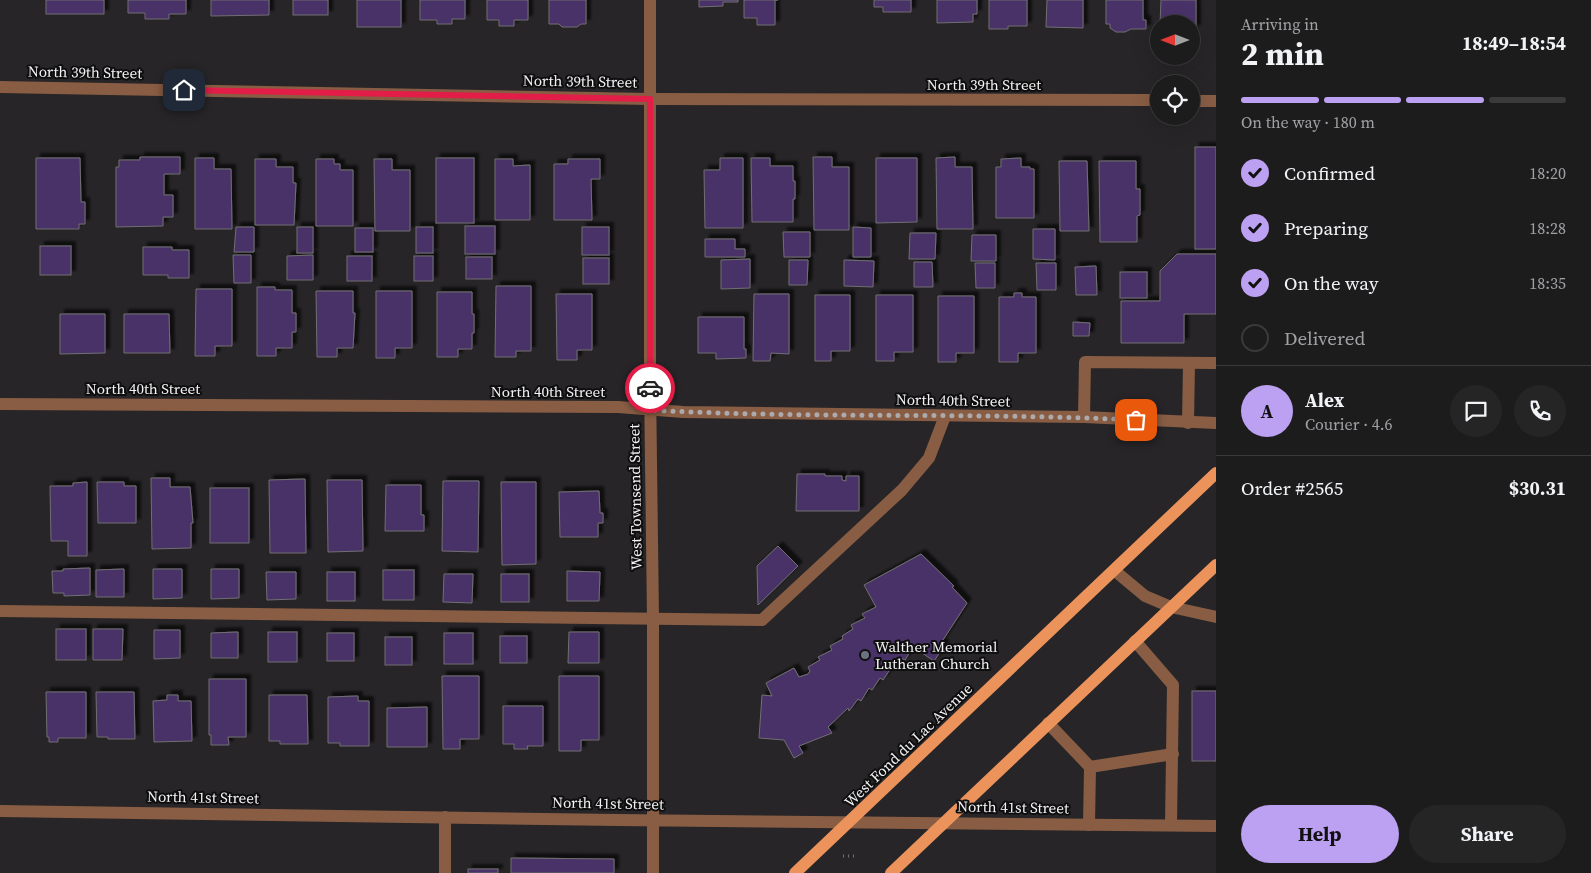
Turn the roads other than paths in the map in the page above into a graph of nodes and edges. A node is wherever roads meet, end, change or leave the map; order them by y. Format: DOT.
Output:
graph roads {
  1 [pos="650,0"];
  2 [pos="0,87"];
  3 [pos="650,99"];
  4 [pos="1150,100"];
  5 [pos="1200,101"];
  6 [pos="1216,101"];
  7 [pos="1189,363"];
  8 [pos="1216,363"];
  9 [pos="0,404"];
  10 [pos="650,410"];
  11 [pos="945,416"];
  12 [pos="1084,418"];
  13 [pos="1188,423"];
  14 [pos="1216,423"];
  15 [pos="1216,473"];
  16 [pos="1216,565"];
  17 [pos="1114,571"];
  18 [pos="1172,607"];
  19 [pos="0,611"];
  20 [pos="1216,617"];
  21 [pos="653,618"];
  22 [pos="1135,641"];
  23 [pos="1048,723"];
  24 [pos="1173,754"];
  25 [pos="1090,767"];
  26 [pos="0,812"];
  27 [pos="445,817"];
  28 [pos="652,820"];
  29 [pos="850,822"];
  30 [pos="946,822"];
  31 [pos="1089,825"];
  32 [pos="1172,825"];
  33 [pos="1216,826"];
  34 [pos="446,873"];
  35 [pos="653,873"];
  36 [pos="795,873"];
  37 [pos="891,873"];
  1 -- 3 [label="street, West Townsend Street"];
  2 -- 3 [label="street, North 39th Street"];
  3 -- 4 [label="street, North 39th Street"];
  3 -- 10 [label="street, West Townsend Street"];
  5 -- 6 [label="street"];
  7 -- 8 [label="street"];
  7 -- 12 [label="street"];
  7 -- 13 [label="street"];
  9 -- 10 [label="street, North 40th Street"];
  10 -- 11 [label="street, North 40th Street"];
  10 -- 21 [label="street, West Townsend Street"];
  11 -- 12 [label="street, North 40th Street"];
  11 -- 21 [label="street"];
  12 -- 13 [label="street, North 40th Street"];
  13 -- 14 [label="street, North 40th Street"];
  15 -- 17 [label="main road, West Fond du Lac Avenue"];
  16 -- 18 [label="main road"];
  17 -- 18 [label="street"];
  17 -- 29 [label="main road, West Fond du Lac Avenue"];
  18 -- 20 [label="street"];
  18 -- 22 [label="main road"];
  19 -- 21 [label="street"];
  21 -- 28 [label="street, West Townsend Street"];
  22 -- 23 [label="main road"];
  22 -- 24 [label="street"];
  23 -- 25 [label="street"];
  23 -- 30 [label="main road"];
  24 -- 25 [label="street"];
  24 -- 32 [label="street"];
  25 -- 31 [label="street"];
  26 -- 27 [label="street, North 41st Street"];
  27 -- 28 [label="street, North 41st Street"];
  27 -- 34 [label="street"];
  28 -- 29 [label="street, North 41st Street"];
  28 -- 35 [label="street, West Townsend Street"];
  29 -- 30 [label="street, North 41st Street"];
  29 -- 36 [label="main road, West Fond du Lac Avenue"];
  30 -- 31 [label="street, North 41st Street"];
  30 -- 37 [label="main road"];
  31 -- 32 [label="street, North 41st Street"];
  32 -- 33 [label="street, North 41st Street"];
}
